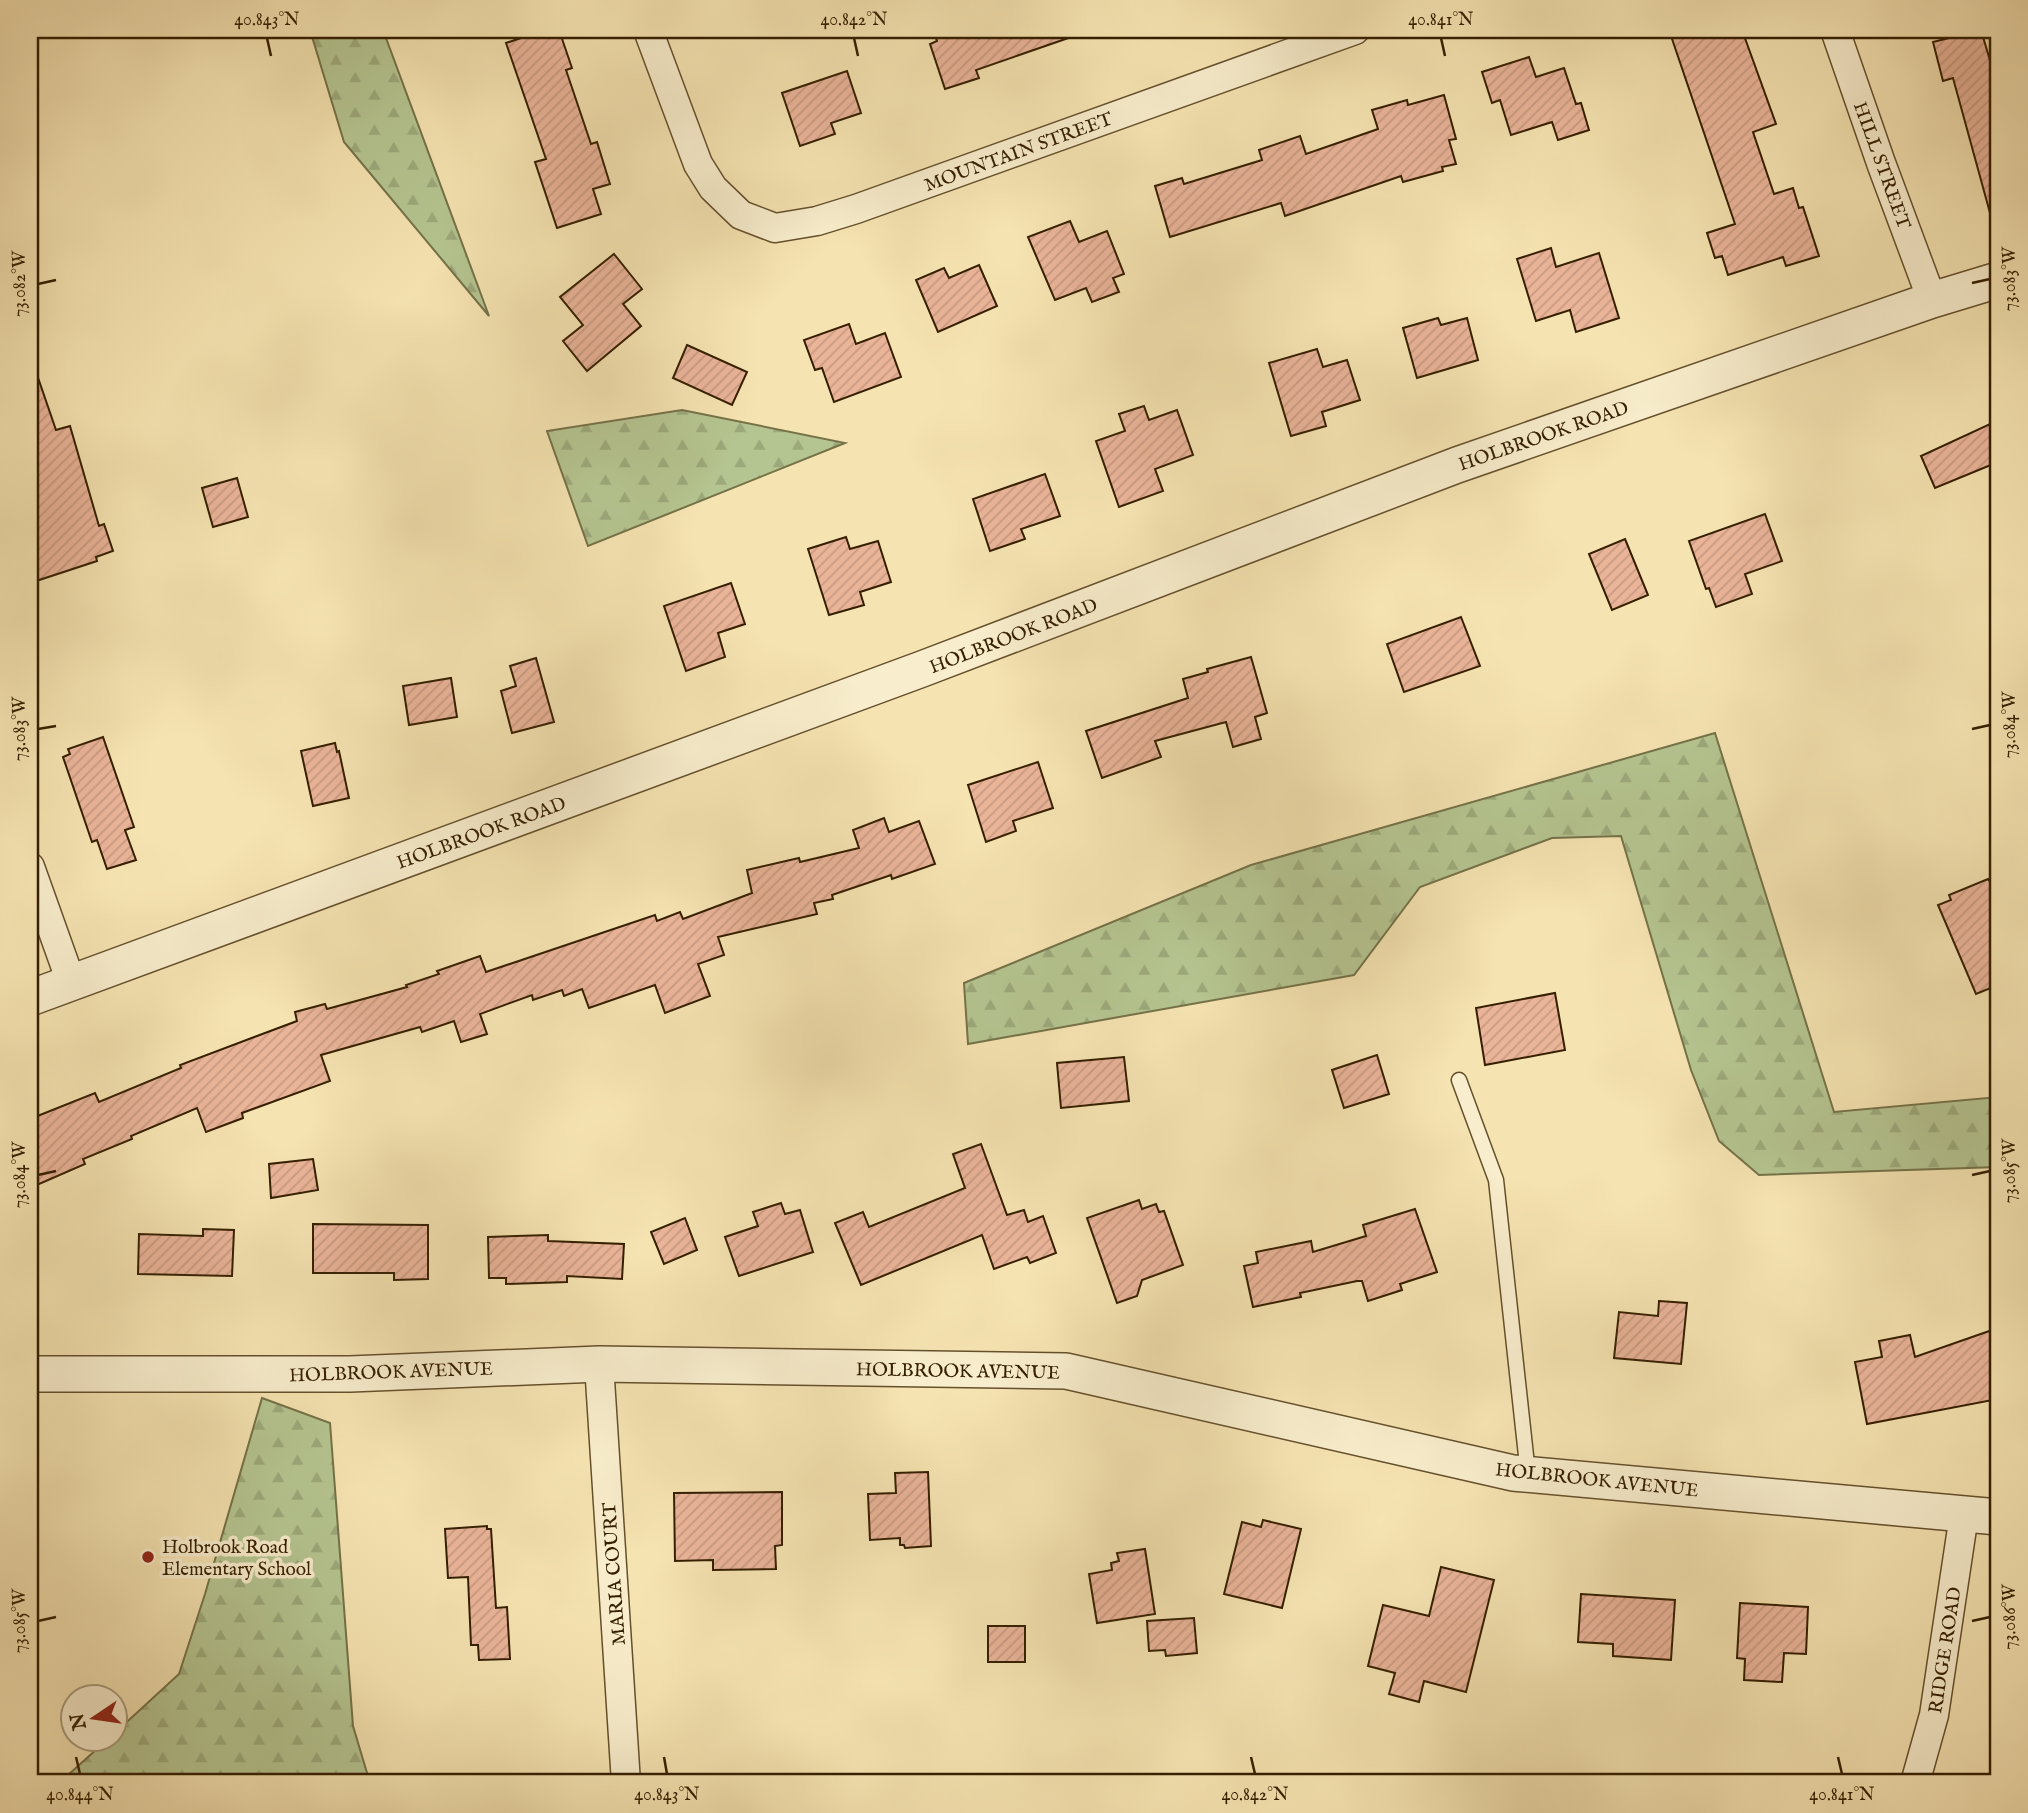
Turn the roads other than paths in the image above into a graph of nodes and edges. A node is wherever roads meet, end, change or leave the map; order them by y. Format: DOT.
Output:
graph roads {
  1 [pos="648,30"];
  2 [pos="1355,30"];
  3 [pos="1835,30"];
  4 [pos="1998,280"];
  5 [pos="1932,300"];
  6 [pos="30,867"];
  7 [pos="71,982"];
  8 [pos="30,998"];
  9 [pos="1460,1080"];
  10 [pos="599,1364"];
  11 [pos="30,1374"];
  12 [pos="1528,1474"];
  13 [pos="1964,1515"];
  14 [pos="1998,1517"];
  15 [pos="626,1783"];
  16 [pos="1915,1783"];
  1 -- 2 [label="street, MOUNTAIN STREET"];
  3 -- 5 [label="street, HILL STREET"];
  4 -- 5 [label="street, HOLBROOK ROAD"];
  5 -- 7 [label="street, HOLBROOK ROAD"];
  6 -- 7 [label="street"];
  7 -- 8 [label="street, HOLBROOK ROAD"];
  9 -- 12 [label="lane"];
  10 -- 11 [label="street, HOLBROOK AVENUE"];
  10 -- 12 [label="street, HOLBROOK AVENUE"];
  10 -- 15 [label="street, MARIA COURT"];
  12 -- 13 [label="street, HOLBROOK AVENUE"];
  13 -- 14 [label="street, HOLBROOK AVENUE"];
  13 -- 16 [label="street, RIDGE ROAD"];
}
